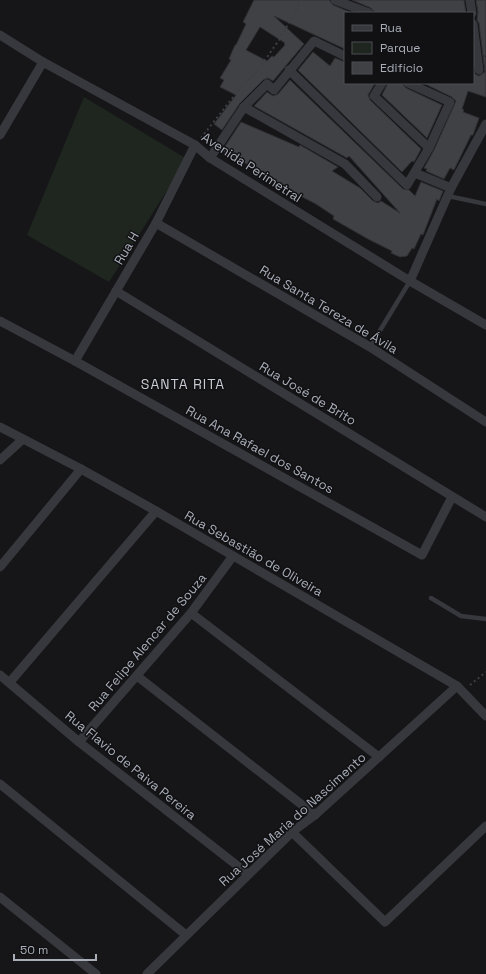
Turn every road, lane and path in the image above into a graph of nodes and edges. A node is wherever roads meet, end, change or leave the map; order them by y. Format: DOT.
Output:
graph roads {
  1 [pos="302,0"];
  2 [pos="335,0"];
  3 [pos="470,0"];
  4 [pos="366,12"];
  5 [pos="472,12"];
  6 [pos="474,32"];
  7 [pos="0,35"];
  8 [pos="344,56"];
  9 [pos="43,62"];
  10 [pos="288,70"];
  11 [pos="479,71"];
  12 [pos="381,84"];
  13 [pos="410,84"];
  14 [pos="244,108"];
  15 [pos="486,124"];
  16 [pos="0,135"];
  17 [pos="195,145"];
  18 [pos="429,148"];
  19 [pos="210,158"];
  20 [pos="415,172"];
  21 [pos="450,192"];
  22 [pos="377,197"];
  23 [pos="486,204"];
  24 [pos="156,223"];
  25 [pos="410,281"];
  26 [pos="116,291"];
  27 [pos="0,321"];
  28 [pos="486,326"];
  29 [pos="370,347"];
  30 [pos="75,361"];
  31 [pos="486,422"];
  32 [pos="0,427"];
  33 [pos="23,439"];
  34 [pos="0,460"];
  35 [pos="81,469"];
  36 [pos="452,497"];
  37 [pos="156,511"];
  38 [pos="486,517"];
  39 [pos="233,556"];
  40 [pos="0,567"];
  41 [pos="431,598"];
  42 [pos="191,613"];
  43 [pos="486,620"];
  44 [pos="486,672"];
  45 [pos="0,674"];
  46 [pos="137,676"];
  47 [pos="10,682"];
  48 [pos="457,686"];
  49 [pos="486,716"];
  50 [pos="79,742"];
  51 [pos="379,757"];
  52 [pos="0,784"];
  53 [pos="315,815"];
  54 [pos="486,826"];
  55 [pos="292,832"];
  56 [pos="248,874"];
  57 [pos="0,897"];
  58 [pos="186,935"];
  59 [pos="96,974"];
  60 [pos="147,974"];
  1 -- 17 [label="path"];
  2 -- 4 [label="street"];
  3 -- 5 [label="street"];
  6 -- 11 [label="street"];
  7 -- 9 [label="street, Avenida Perimetral"];
  8 -- 10 [label="street"];
  9 -- 16 [label="street"];
  9 -- 17 [label="street, Avenida Perimetral"];
  10 -- 14 [label="street"];
  10 -- 20 [label="street"];
  12 -- 18 [label="street"];
  13 -- 18 [label="street"];
  14 -- 19 [label="street"];
  14 -- 22 [label="street"];
  15 -- 21 [label="street"];
  17 -- 19 [label="street, Avenida Perimetral"];
  17 -- 24 [label="street, Rua H"];
  18 -- 20 [label="street"];
  19 -- 25 [label="street, Avenida Perimetral"];
  20 -- 21 [label="street"];
  21 -- 23 [label="lane"];
  21 -- 25 [label="street"];
  24 -- 26 [label="street, Rua H"];
  24 -- 29 [label="street, Rua Santa Tereza de Ávila"];
  25 -- 28 [label="street, Avenida Perimetral"];
  25 -- 29 [label="lane"];
  26 -- 30 [label="street, Rua H"];
  26 -- 36 [label="street, Rua José de Brito"];
  27 -- 30 [label="street, Rua Ana Rafael dos Santos"];
  29 -- 31 [label="street, Rua Santa Tereza de Ávila"];
  30 -- 36 [label="street, Rua Ana Rafael dos Santos"];
  32 -- 33 [label="street, Rua Sebastião de Oliveira"];
  33 -- 34 [label="street"];
  33 -- 35 [label="street, Rua Sebastião de Oliveira"];
  35 -- 37 [label="street, Rua Sebastião de Oliveira"];
  35 -- 40 [label="street"];
  36 -- 38 [label="street, Rua José de Brito"];
  37 -- 39 [label="street, Rua Sebastião de Oliveira"];
  37 -- 47 [label="street"];
  39 -- 42 [label="street, Rua Felipe Alencar de Souza"];
  39 -- 48 [label="street, Rua Sebastião de Oliveira"];
  41 -- 43 [label="lane"];
  42 -- 46 [label="street, Rua Felipe Alencar de Souza"];
  42 -- 51 [label="street"];
  44 -- 48 [label="path"];
  45 -- 47 [label="street, Rua Flavio de Paiva Pereira"];
  46 -- 50 [label="street, Rua Felipe Alencar de Souza"];
  46 -- 53 [label="street"];
  47 -- 50 [label="street, Rua Flavio de Paiva Pereira"];
  48 -- 49 [label="street, Rua Sebastião de Oliveira"];
  48 -- 51 [label="street, Rua José Maria do Nascimento"];
  50 -- 56 [label="street, Rua Flavio de Paiva Pereira"];
  51 -- 53 [label="street, Rua José Maria do Nascimento"];
  52 -- 58 [label="street"];
  53 -- 55 [label="street, Rua José Maria do Nascimento"];
  54 -- 55 [label="street"];
  55 -- 56 [label="street, Rua José Maria do Nascimento"];
  56 -- 58 [label="street, Rua José Maria do Nascimento"];
  57 -- 59 [label="street"];
  58 -- 60 [label="street, Rua José Maria do Nascimento"];
}
